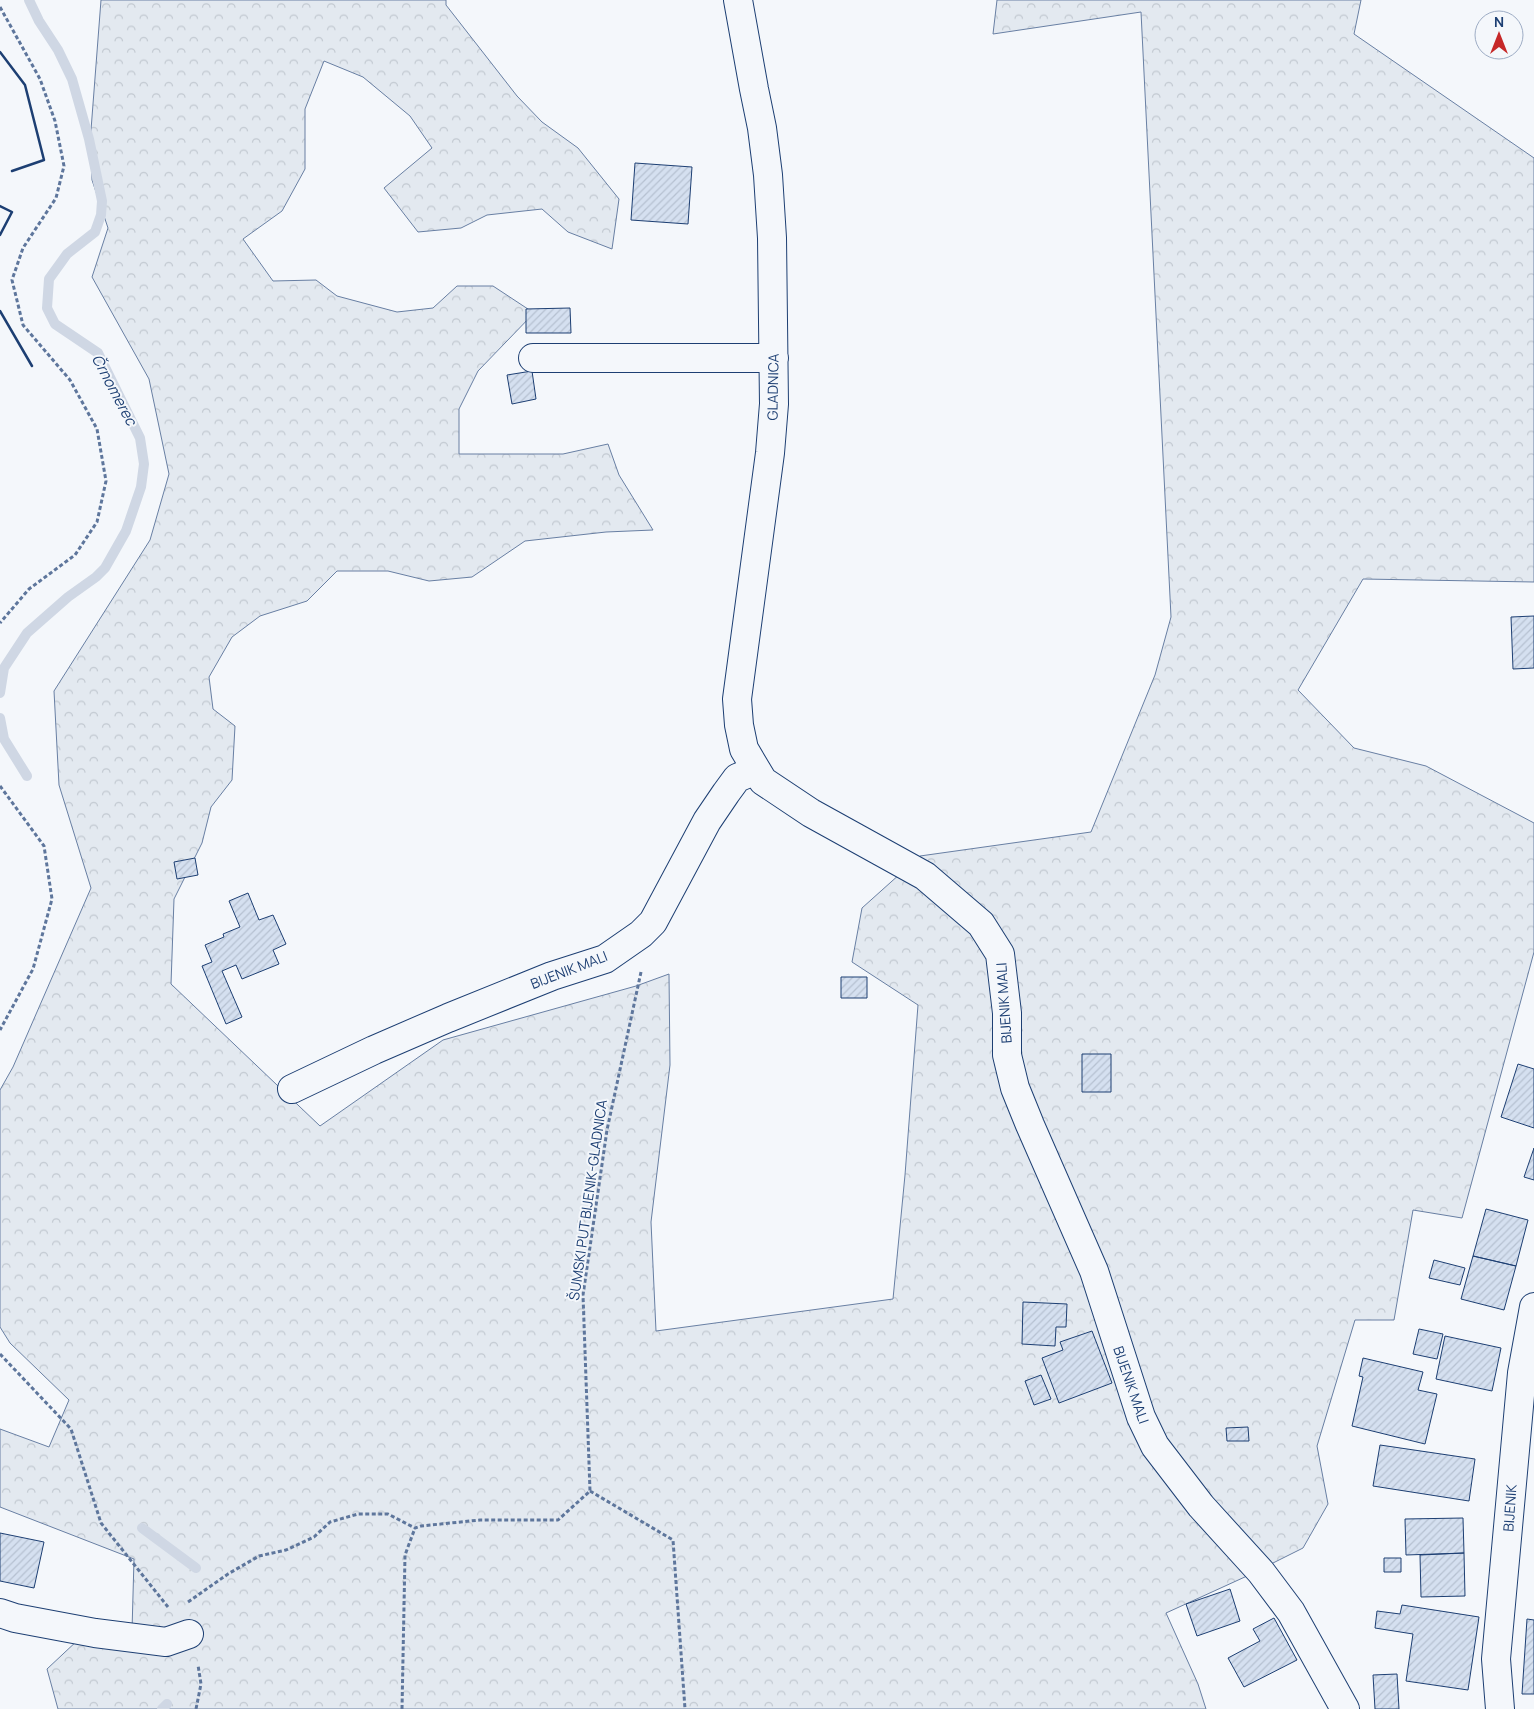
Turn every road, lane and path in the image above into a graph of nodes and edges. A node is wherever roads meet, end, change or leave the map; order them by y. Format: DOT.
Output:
graph roads {
  1 [pos="738,0"];
  2 [pos="0,7"];
  3 [pos="533,358"];
  4 [pos="774,358"];
  5 [pos="0,623"];
  6 [pos="756,770"];
  7 [pos="0,786"];
  8 [pos="641,934"];
  9 [pos="0,1030"];
  10 [pos="292,1089"];
  11 [pos="1534,1307"];
  12 [pos="0,1354"];
  13 [pos="590,1491"];
  14 [pos="415,1528"];
  15 [pos="172,1613"];
  16 [pos="0,1614"];
  17 [pos="189,1634"];
  18 [pos="201,1684"];
  19 [pos="196,1709"];
  20 [pos="402,1709"];
  21 [pos="685,1709"];
  22 [pos="1345,1709"];
  23 [pos="1500,1709"];
  1 -- 4 [label="street, GLADNICA"];
  2 -- 5 [label="path"];
  3 -- 4 [label="street"];
  4 -- 6 [label="street, GLADNICA"];
  6 -- 8 [label="street, BIJENIK MALI"];
  6 -- 22 [label="street, BIJENIK MALI"];
  7 -- 9 [label="path"];
  8 -- 10 [label="street, BIJENIK MALI"];
  8 -- 13 [label="path, ŠUMSKI PUT BIJENIK-GLADNICA"];
  11 -- 23 [label="street, BIJENIK"];
  12 -- 15 [label="path"];
  13 -- 14 [label="path"];
  13 -- 21 [label="path"];
  14 -- 15 [label="path"];
  14 -- 20 [label="path"];
  15 -- 17 [label="path"];
  16 -- 17 [label="street"];
  18 -- 19 [label="path"];
}
